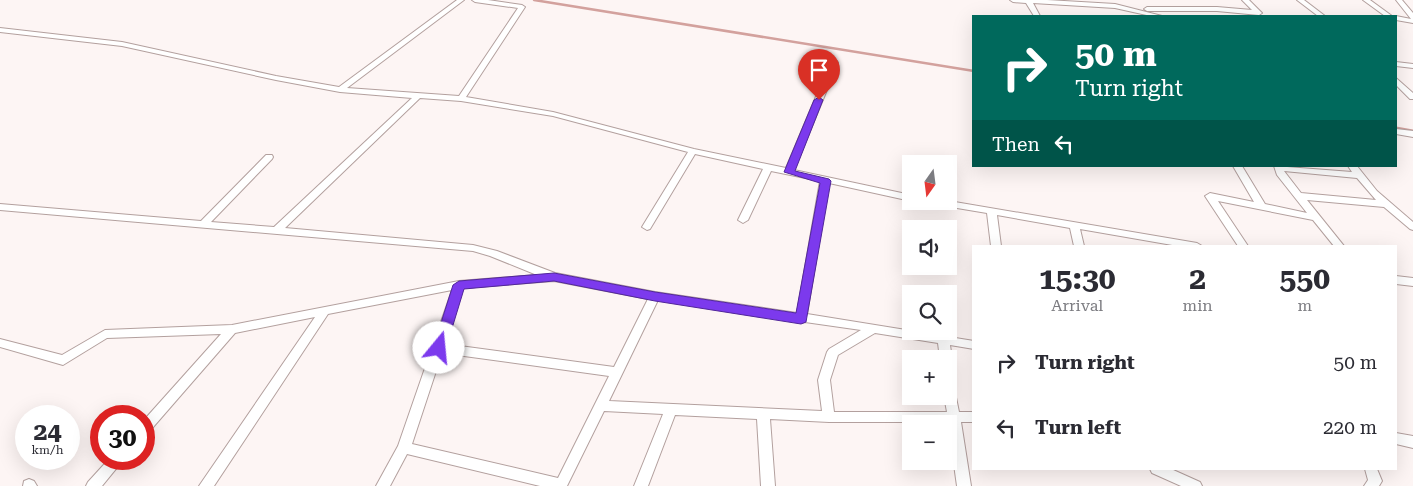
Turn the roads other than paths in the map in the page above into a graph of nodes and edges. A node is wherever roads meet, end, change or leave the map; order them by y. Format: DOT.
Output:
graph roads {
  1 [pos="461,0"];
  2 [pos="475,0"];
  3 [pos="1013,0"];
  4 [pos="1245,0"];
  5 [pos="1300,0"];
  6 [pos="1366,0"];
  7 [pos="1399,0"];
  8 [pos="1029,2"];
  9 [pos="1141,10"];
  10 [pos="1259,13"];
  11 [pos="1036,15"];
  12 [pos="1156,15"];
  13 [pos="1265,15"];
  14 [pos="1321,15"];
  15 [pos="1388,15"];
  16 [pos="1397,18"];
  17 [pos="1413,19"];
  18 [pos="0,30"];
  19 [pos="834,63"];
  20 [pos="1397,64"];
  21 [pos="1413,66"];
  22 [pos="1397,81"];
  23 [pos="340,90"];
  24 [pos="418,96"];
  25 [pos="1413,98"];
  26 [pos="461,99"];
  27 [pos="1397,131"];
  28 [pos="1413,134"];
  29 [pos="693,151"];
  30 [pos="270,157"];
  31 [pos="1237,167"];
  32 [pos="1278,167"];
  33 [pos="1353,167"];
  34 [pos="768,168"];
  35 [pos="789,172"];
  36 [pos="1358,175"];
  37 [pos="825,181"];
  38 [pos="902,196"];
  39 [pos="1298,196"];
  40 [pos="1388,204"];
  41 [pos="958,205"];
  42 [pos="1261,206"];
  43 [pos="0,207"];
  44 [pos="992,211"];
  45 [pos="1317,218"];
  46 [pos="743,220"];
  47 [pos="203,225"];
  48 [pos="1074,225"];
  49 [pos="647,227"];
  50 [pos="1413,227"];
  51 [pos="277,230"];
  52 [pos="996,245"];
  53 [pos="1079,245"];
  54 [pos="1191,245"];
  55 [pos="1242,245"];
  56 [pos="1338,245"];
  57 [pos="554,277"];
  58 [pos="1397,280"];
  59 [pos="1413,282"];
  60 [pos="459,285"];
  61 [pos="655,296"];
  62 [pos="324,312"];
  63 [pos="801,319"];
  64 [pos="232,328"];
  65 [pos="874,328"];
  66 [pos="902,332"];
  67 [pos="948,340"];
  68 [pos="0,344"];
  69 [pos="972,345"];
  70 [pos="439,348"];
  71 [pos="618,372"];
  72 [pos="601,406"];
  73 [pos="670,411"];
  74 [pos="763,414"];
  75 [pos="155,416"];
  76 [pos="829,417"];
  77 [pos="972,417"];
  78 [pos="902,418"];
  79 [pos="957,418"];
  80 [pos="1397,438"];
  81 [pos="1413,442"];
  82 [pos="957,446"];
  83 [pos="404,448"];
  84 [pos="107,470"];
  85 [pos="1159,470"];
  86 [pos="1371,470"];
  87 [pos="93,486"];
  88 [pos="206,486"];
  89 [pos="383,486"];
  90 [pos="560,486"];
  91 [pos="641,486"];
  92 [pos="768,486"];
  93 [pos="964,486"];
  94 [pos="1195,486"];
  95 [pos="1371,486"];
  1 -- 23 [label="street"];
  2 -- 26 [label="street"];
  3 -- 8 [label="street"];
  4 -- 10 [label="street"];
  5 -- 14 [label="street"];
  6 -- 15 [label="street"];
  7 -- 17 [label="street"];
  8 -- 9 [label="street"];
  8 -- 11 [label="street"];
  9 -- 10 [label="street"];
  9 -- 12 [label="street"];
  10 -- 13 [label="street"];
  16 -- 17 [label="street"];
  18 -- 23 [label="street"];
  19 -- 35 [label="street"];
  20 -- 21 [label="street"];
  22 -- 25 [label="street"];
  23 -- 24 [label="street"];
  24 -- 26 [label="street"];
  24 -- 51 [label="street"];
  26 -- 29 [label="street"];
  27 -- 28 [label="street"];
  29 -- 34 [label="street"];
  29 -- 49 [label="street"];
  30 -- 47 [label="street"];
  31 -- 42 [label="street"];
  32 -- 36 [label="street"];
  32 -- 39 [label="street"];
  33 -- 36 [label="street"];
  34 -- 35 [label="street"];
  34 -- 46 [label="street"];
  35 -- 37 [label="street"];
  36 -- 40 [label="street"];
  37 -- 38 [label="street"];
  37 -- 63 [label="street"];
  39 -- 40 [label="street"];
  39 -- 45 [label="street"];
  40 -- 50 [label="street"];
  41 -- 44 [label="street"];
  42 -- 45 [label="street"];
  42 -- 55 [label="street"];
  43 -- 47 [label="street"];
  44 -- 48 [label="street"];
  44 -- 52 [label="street"];
  45 -- 56 [label="street"];
  47 -- 51 [label="street"];
  48 -- 53 [label="street"];
  48 -- 54 [label="street"];
  51 -- 57 [label="street"];
  57 -- 60 [label="street"];
  57 -- 61 [label="street"];
  58 -- 59 [label="street"];
  60 -- 62 [label="street"];
  60 -- 70 [label="street"];
  61 -- 63 [label="street"];
  61 -- 71 [label="street"];
  62 -- 64 [label="street"];
  62 -- 88 [label="street"];
  63 -- 65 [label="street"];
  64 -- 68 [label="street"];
  64 -- 75 [label="street"];
  65 -- 66 [label="street"];
  65 -- 76 [label="street"];
  67 -- 69 [label="street"];
  70 -- 71 [label="street"];
  70 -- 83 [label="street"];
  71 -- 72 [label="street"];
  72 -- 73 [label="street"];
  72 -- 90 [label="street"];
  73 -- 74 [label="street"];
  73 -- 91 [label="street"];
  74 -- 76 [label="street"];
  74 -- 92 [label="street"];
  76 -- 78 [label="street"];
  77 -- 79 [label="street"];
  80 -- 81 [label="street"];
  82 -- 93 [label="street"];
  83 -- 89 [label="street"];
  83 -- 90 [label="street"];
  84 -- 87 [label="street"];
  85 -- 94 [label="street"];
  86 -- 95 [label="street"];
}
